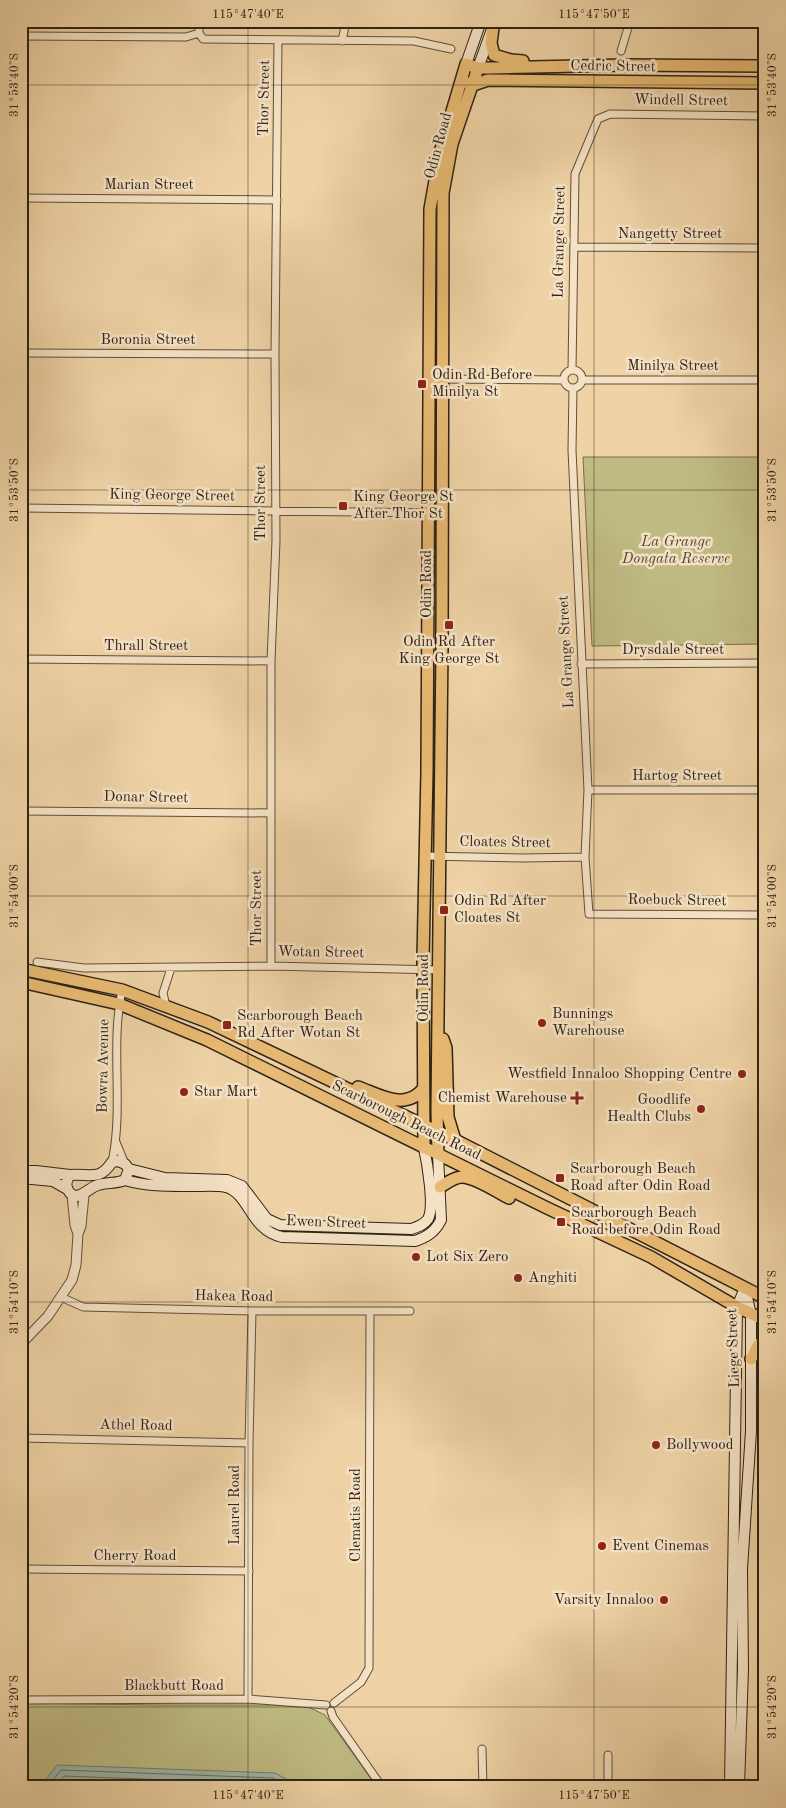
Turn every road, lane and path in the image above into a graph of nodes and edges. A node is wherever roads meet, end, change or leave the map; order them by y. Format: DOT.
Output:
graph roads {
  1 [pos="199,21"];
  2 [pos="346,21"];
  3 [pos="481,21"];
  4 [pos="630,21"];
  5 [pos="494,24"];
  6 [pos="199,33"];
  7 [pos="21,36"];
  8 [pos="278,40"];
  9 [pos="342,41"];
  10 [pos="451,49"];
  11 [pos="620,51"];
  12 [pos="466,64"];
  13 [pos="562,66"];
  14 [pos="765,66"];
  15 [pos="478,68"];
  16 [pos="461,82"];
  17 [pos="765,83"];
  18 [pos="474,85"];
  19 [pos="765,116"];
  20 [pos="598,119"];
  21 [pos="21,198"];
  22 [pos="277,200"];
  23 [pos="575,247"];
  24 [pos="765,248"];
  25 [pos="21,353"];
  26 [pos="274,354"];
  27 [pos="572,370"];
  28 [pos="428,379"];
  29 [pos="442,379"];
  30 [pos="564,380"];
  31 [pos="582,380"];
  32 [pos="765,380"];
  33 [pos="573,388"];
  34 [pos="21,508"];
  35 [pos="275,512"];
  36 [pos="428,512"];
  37 [pos="442,513"];
  38 [pos="21,659"];
  39 [pos="271,660"];
  40 [pos="765,663"];
  41 [pos="581,664"];
  42 [pos="588,790"];
  43 [pos="765,790"];
  44 [pos="21,811"];
  45 [pos="270,813"];
  46 [pos="425,856"];
  47 [pos="440,856"];
  48 [pos="585,857"];
  49 [pos="589,914"];
  50 [pos="765,915"];
  51 [pos="37,962"];
  52 [pos="270,966"];
  53 [pos="171,968"];
  54 [pos="21,969"];
  55 [pos="424,970"];
  56 [pos="439,970"];
  57 [pos="21,982"];
  58 [pos="122,990"];
  59 [pos="119,1004"];
  60 [pos="166,1006"];
  61 [pos="439,1031"];
  62 [pos="291,1062"];
  63 [pos="424,1089"];
  64 [pos="424,1126"];
  65 [pos="438,1132"];
  66 [pos="455,1140"];
  67 [pos="116,1142"];
  68 [pos="424,1148"];
  69 [pos="438,1154"];
  70 [pos="112,1162"];
  71 [pos="127,1166"];
  72 [pos="21,1171"];
  73 [pos="70,1175"];
  74 [pos="21,1178"];
  75 [pos="125,1180"];
  76 [pos="440,1187"];
  77 [pos="70,1192"];
  78 [pos="84,1195"];
  79 [pos="545,1207"];
  80 [pos="391,1229"];
  81 [pos="78,1234"];
  82 [pos="391,1241"];
  83 [pos="745,1288"];
  84 [pos="61,1297"];
  85 [pos="765,1298"];
  86 [pos="737,1307"];
  87 [pos="252,1311"];
  88 [pos="410,1311"];
  89 [pos="370,1312"];
  90 [pos="751,1315"];
  91 [pos="765,1320"];
  92 [pos="21,1330"];
  93 [pos="29,1336"];
  94 [pos="765,1340"];
  95 [pos="21,1344"];
  96 [pos="751,1359"];
  97 [pos="21,1438"];
  98 [pos="249,1443"];
  99 [pos="21,1568"];
  100 [pos="249,1570"];
  101 [pos="248,1699"];
  102 [pos="21,1700"];
  103 [pos="330,1706"];
  104 [pos="482,1749"];
  105 [pos="608,1755"];
  106 [pos="382,1787"];
  107 [pos="483,1787"];
  108 [pos="608,1787"];
  109 [pos="730,1787"];
  110 [pos="739,1787"];
  1 -- 6 [label="street"];
  2 -- 9 [label="street"];
  3 -- 12 [label="main road, Odin Road"];
  4 -- 11 [label="street"];
  5 -- 13 [label="main road"];
  5 -- 15 [label="main road, Odin Road"];
  6 -- 7 [label="street"];
  6 -- 8 [label="street"];
  8 -- 9 [label="street"];
  8 -- 22 [label="street, Thor Street"];
  9 -- 10 [label="street"];
  12 -- 15 [label="main road, Cedric Street"];
  12 -- 16 [label="main road, Odin Road"];
  13 -- 14 [label="main road, Cedric Street"];
  13 -- 15 [label="main road, Cedric Street"];
  15 -- 18 [label="main road, Odin Road"];
  16 -- 18 [label="main road, Cedric Street"];
  16 -- 28 [label="main road, Odin Road"];
  17 -- 18 [label="main road, Cedric Street"];
  18 -- 29 [label="main road, Odin Road"];
  19 -- 20 [label="street, Windell Street"];
  20 -- 23 [label="street, La Grange Street"];
  21 -- 22 [label="street, Marian Street"];
  22 -- 26 [label="street, Thor Street"];
  23 -- 24 [label="street, Nangetty Street"];
  23 -- 27 [label="street, La Grange Street"];
  25 -- 26 [label="street, Boronia Street"];
  26 -- 35 [label="street, Thor Street"];
  27 -- 30 [label="street"];
  27 -- 31 [label="street"];
  28 -- 29 [label="street"];
  28 -- 36 [label="main road, Odin Road"];
  29 -- 30 [label="street"];
  29 -- 37 [label="main road, Odin Road"];
  30 -- 33 [label="street"];
  31 -- 32 [label="street, Minilya Street"];
  31 -- 33 [label="street"];
  33 -- 41 [label="street, La Grange Street"];
  34 -- 35 [label="street, King George Street"];
  35 -- 36 [label="street, King George Street"];
  35 -- 39 [label="street, Thor Street"];
  36 -- 37 [label="street, King George Street"];
  36 -- 46 [label="main road, Odin Road"];
  37 -- 47 [label="main road, Odin Road"];
  38 -- 39 [label="street, Thrall Street"];
  39 -- 45 [label="street, Thor Street"];
  40 -- 41 [label="street, Drysdale Street"];
  41 -- 42 [label="street, La Grange Street"];
  42 -- 43 [label="street, Hartog Street"];
  42 -- 48 [label="street, La Grange Street"];
  44 -- 45 [label="street, Donar Street"];
  45 -- 52 [label="street, Thor Street"];
  46 -- 47 [label="street, Cloates Street"];
  46 -- 55 [label="main road, Odin Road"];
  47 -- 48 [label="street, Cloates Street"];
  47 -- 56 [label="main road, Odin Road"];
  48 -- 49 [label="street, La Grange Street"];
  49 -- 50 [label="street, Roebuck Street"];
  51 -- 53 [label="street, Wotan Street"];
  52 -- 53 [label="street, Wotan Street"];
  52 -- 55 [label="street, Wotan Street"];
  53 -- 60 [label="street"];
  54 -- 58 [label="main road, Scarborough Beach Road"];
  55 -- 56 [label="street, Wotan Street"];
  55 -- 63 [label="main road, Odin Road"];
  56 -- 61 [label="main road, Odin Road"];
  57 -- 59 [label="main road, Scarborough Beach Road"];
  58 -- 59 [label="street, Bowra Avenue"];
  58 -- 60 [label="main road, Scarborough Beach Road"];
  59 -- 67 [label="street, Bowra Avenue"];
  59 -- 68 [label="main road, Scarborough Beach Road"];
  60 -- 62 [label="main road, Scarborough Beach Road"];
  61 -- 65 [label="main road, Odin Road"];
  61 -- 66 [label="main road"];
  62 -- 63 [label="main road"];
  62 -- 64 [label="main road, Scarborough Beach Road"];
  63 -- 64 [label="main road, Odin Road"];
  64 -- 65 [label="main road, Scarborough Beach Road"];
  64 -- 68 [label="main road, Odin Road"];
  65 -- 66 [label="main road, Scarborough Beach Road"];
  65 -- 69 [label="main road, Odin Road"];
  66 -- 83 [label="main road, Scarborough Beach Road"];
  67 -- 70 [label="street, Bowra Avenue"];
  67 -- 71 [label="street, Bowra Avenue"];
  68 -- 69 [label="main road, Scarborough Beach Road"];
  68 -- 80 [label="main road, Ewen Street"];
  69 -- 76 [label="main road, Ewen Street"];
  69 -- 79 [label="main road, Scarborough Beach Road"];
  70 -- 71 [label="main road, Ewen Street"];
  70 -- 73 [label="main road"];
  71 -- 75 [label="main road"];
  71 -- 80 [label="main road, Ewen Street"];
  72 -- 73 [label="main road"];
  73 -- 77 [label="main road"];
  74 -- 77 [label="main road, Ewen Street"];
  75 -- 78 [label="main road, Ewen Street"];
  75 -- 82 [label="main road, Ewen Street"];
  76 -- 79 [label="main road"];
  76 -- 82 [label="main road, Ewen Street"];
  77 -- 78 [label="main road, Ewen Street"];
  77 -- 81 [label="street"];
  78 -- 81 [label="street"];
  79 -- 86 [label="main road, Scarborough Beach Road"];
  80 -- 82 [label="main road"];
  81 -- 84 [label="street"];
  83 -- 85 [label="main road, Scarborough Beach Road"];
  83 -- 86 [label="main road, Liege Street"];
  83 -- 90 [label="main road, Liege Street"];
  84 -- 87 [label="street, Hakea Road"];
  84 -- 93 [label="street"];
  86 -- 90 [label="main road, Scarborough Beach Road"];
  86 -- 109 [label="main road, Liege Street"];
  87 -- 89 [label="street, Hakea Road"];
  87 -- 98 [label="street, Laurel Road"];
  88 -- 89 [label="street, Hakea Road"];
  89 -- 103 [label="street, Clematis Road"];
  90 -- 91 [label="main road, Scarborough Beach Road"];
  90 -- 96 [label="main road, Liege Street"];
  92 -- 93 [label="street"];
  93 -- 95 [label="street"];
  94 -- 96 [label="main road"];
  96 -- 110 [label="main road, Liege Street"];
  97 -- 98 [label="street, Athel Road"];
  98 -- 100 [label="street, Laurel Road"];
  99 -- 100 [label="street, Cherry Road"];
  100 -- 101 [label="street, Laurel Road"];
  101 -- 102 [label="street, Blackbutt Road"];
  101 -- 103 [label="street, Blackbutt Road"];
  103 -- 106 [label="street"];
  104 -- 107 [label="street"];
  105 -- 108 [label="street"];
}
